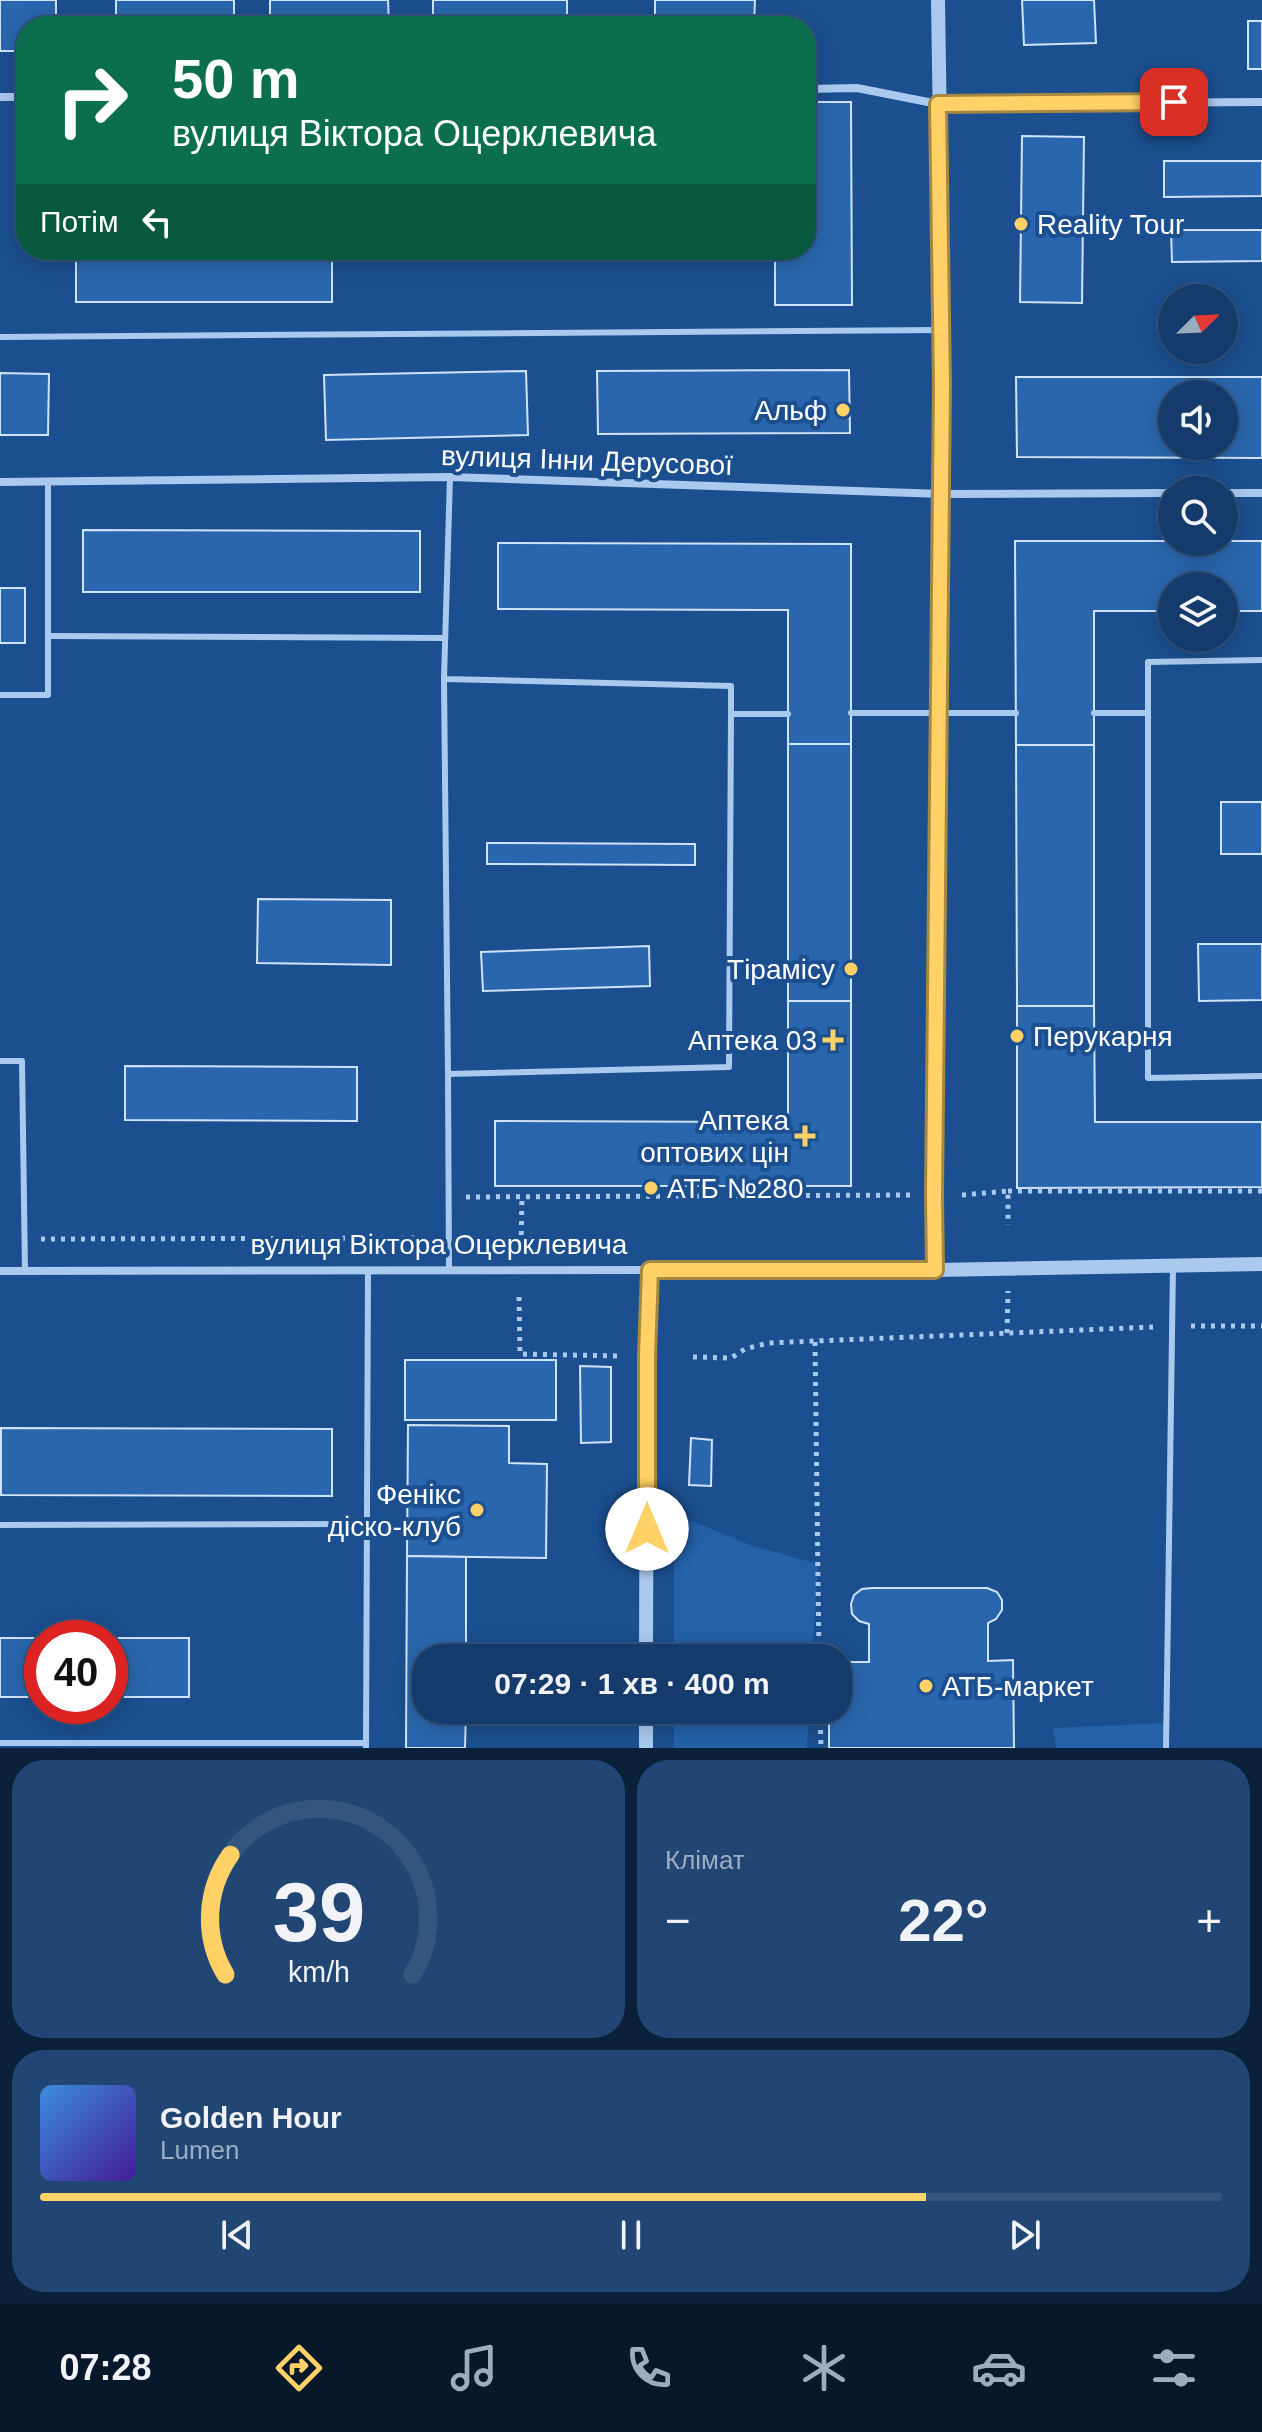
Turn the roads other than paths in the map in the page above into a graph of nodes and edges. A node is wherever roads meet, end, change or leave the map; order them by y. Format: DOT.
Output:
graph roads {
  1 [pos="938,0"];
  2 [pos="816,89"];
  3 [pos="1262,102"];
  4 [pos="938,104"];
  5 [pos="943,330"];
  6 [pos="0,337"];
  7 [pos="450,477"];
  8 [pos="0,482"];
  9 [pos="48,483"];
  10 [pos="1158,493"];
  11 [pos="1238,493"];
  12 [pos="1262,493"];
  13 [pos="942,494"];
  14 [pos="48,636"];
  15 [pos="445,638"];
  16 [pos="1262,660"];
  17 [pos="444,679"];
  18 [pos="0,695"];
  19 [pos="851,713"];
  20 [pos="940,713"];
  21 [pos="1016,713"];
  22 [pos="1094,713"];
  23 [pos="1148,713"];
  24 [pos="731,714"];
  25 [pos="788,714"];
  26 [pos="0,1061"];
  27 [pos="448,1074"];
  28 [pos="1262,1076"];
  29 [pos="1262,1264"];
  30 [pos="1173,1266"];
  31 [pos="449,1270"];
  32 [pos="650,1270"];
  33 [pos="935,1270"];
  34 [pos="0,1271"];
  35 [pos="25,1271"];
  36 [pos="368,1271"];
  37 [pos="367,1524"];
  38 [pos="0,1525"];
  39 [pos="646,1644"];
  40 [pos="646,1724"];
  41 [pos="0,1743"];
  42 [pos="366,1746"];
  43 [pos="646,1748"];
  44 [pos="1166,1748"];
  1 -- 4 [label="street"];
  2 -- 4 [label="street"];
  3 -- 4 [label="street"];
  4 -- 5 [label="street"];
  5 -- 6 [label="lane"];
  5 -- 13 [label="street"];
  7 -- 9 [label="street, вулиця Інни Дерусової"];
  7 -- 13 [label="street, вулиця Інни Дерусової"];
  7 -- 15 [label="lane"];
  8 -- 9 [label="street, вулиця Інни Дерусової"];
  9 -- 14 [label="lane"];
  10 -- 13 [label="street, вулиця Інни Дерусової"];
  11 -- 12 [label="street"];
  13 -- 20 [label="street"];
  14 -- 15 [label="lane"];
  14 -- 18 [label="lane"];
  15 -- 17 [label="lane"];
  16 -- 23 [label="lane"];
  17 -- 24 [label="lane"];
  17 -- 27 [label="lane"];
  19 -- 20 [label="lane"];
  20 -- 21 [label="lane"];
  20 -- 33 [label="street"];
  22 -- 23 [label="lane"];
  23 -- 28 [label="lane"];
  24 -- 25 [label="lane"];
  24 -- 27 [label="lane"];
  26 -- 35 [label="lane"];
  27 -- 31 [label="lane"];
  29 -- 30 [label="street, вулиця Віктора Оцерклевича"];
  30 -- 33 [label="street, вулиця Віктора Оцерклевича"];
  30 -- 44 [label="lane"];
  31 -- 32 [label="street, вулиця Віктора Оцерклевича"];
  31 -- 36 [label="street, вулиця Віктора Оцерклевича"];
  32 -- 33 [label="street, вулиця Віктора Оцерклевича"];
  32 -- 39 [label="street"];
  34 -- 35 [label="street, вулиця Віктора Оцерклевича"];
  35 -- 36 [label="street, вулиця Віктора Оцерклевича"];
  36 -- 37 [label="lane"];
  37 -- 38 [label="lane"];
  37 -- 42 [label="lane"];
  40 -- 43 [label="street"];
  41 -- 42 [label="lane"];
}
